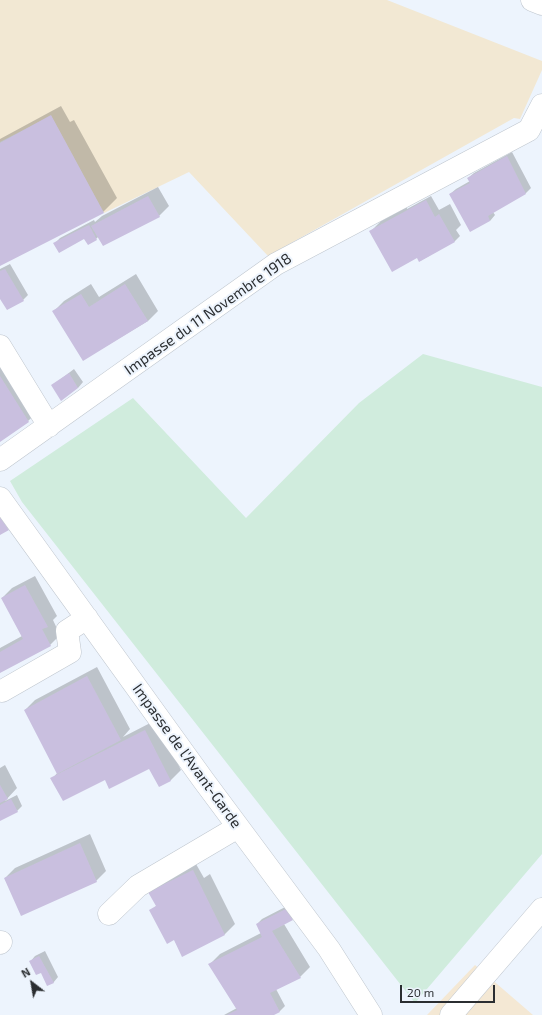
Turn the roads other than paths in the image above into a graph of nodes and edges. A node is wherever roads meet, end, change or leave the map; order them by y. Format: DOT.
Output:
graph roads {
  1 [pos="532,0"];
  2 [pos="542,4"];
  3 [pos="542,105"];
  4 [pos="0,346"];
  5 [pos="49,426"];
  6 [pos="0,460"];
  7 [pos="0,498"];
  8 [pos="87,618"];
  9 [pos="2,691"];
  10 [pos="238,827"];
  11 [pos="542,909"];
  12 [pos="109,914"];
  13 [pos="371,1015"];
  14 [pos="451,1015"];
  1 -- 2 [label="street"];
  3 -- 5 [label="street, Impasse du 11 Novembre 1918"];
  4 -- 5 [label="street"];
  5 -- 6 [label="street, Impasse du 11 Novembre 1918"];
  7 -- 8 [label="street, Impasse de l'Avant-Garde"];
  8 -- 9 [label="street"];
  8 -- 10 [label="street, Impasse de l'Avant-Garde"];
  10 -- 12 [label="street"];
  10 -- 13 [label="street, Impasse de l'Avant-Garde"];
  11 -- 14 [label="street"];
}
